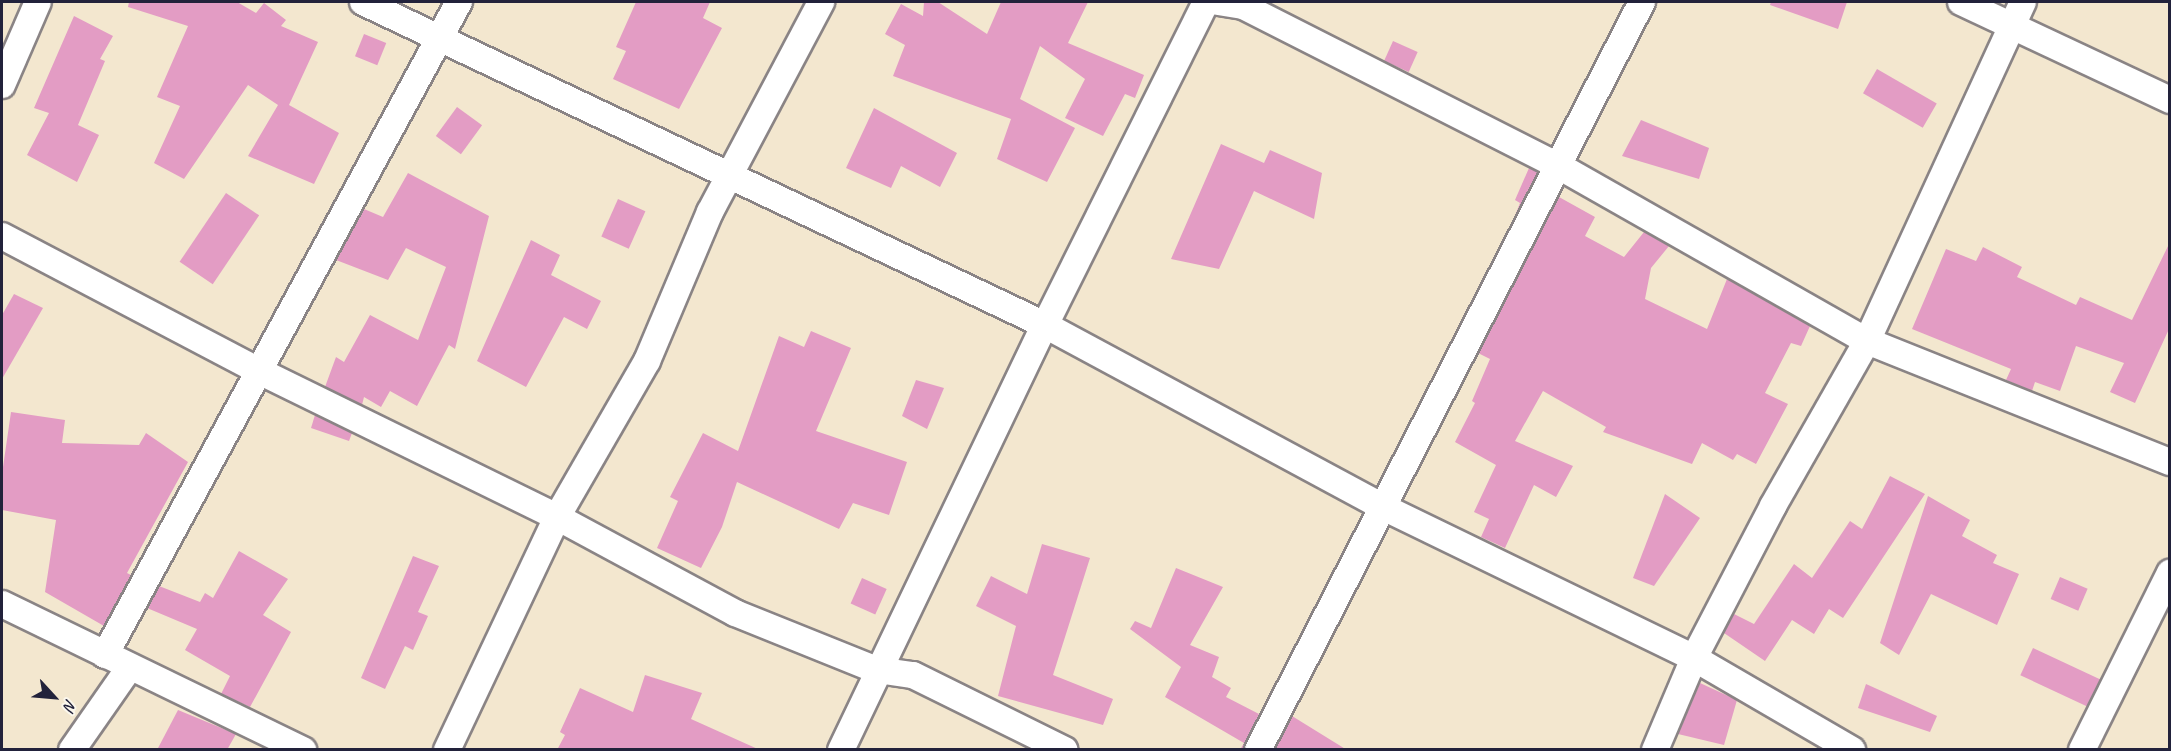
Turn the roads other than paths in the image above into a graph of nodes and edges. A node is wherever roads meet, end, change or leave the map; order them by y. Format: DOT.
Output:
graph roads {
  1 [pos="38,2"];
  2 [pos="363,2"];
  3 [pos="459,2"];
  4 [pos="821,2"];
  5 [pos="1206,2"];
  6 [pos="1218,2"];
  7 [pos="1642,2"];
  8 [pos="1961,2"];
  9 [pos="2017,13"];
  10 [pos="440,39"];
  11 [pos="2,85"];
  12 [pos="2169,100"];
  13 [pos="1557,165"];
  14 [pos="730,177"];
  15 [pos="2,236"];
  16 [pos="1045,325"];
  17 [pos="1867,341"];
  18 [pos="257,370"];
  19 [pos="2169,462"];
  20 [pos="1383,507"];
  21 [pos="557,518"];
  22 [pos="2169,573"];
  23 [pos="2,604"];
  24 [pos="105,655"];
  25 [pos="1694,658"];
  26 [pos="130,667"];
  27 [pos="877,670"];
  28 [pos="72,750"];
  29 [pos="303,750"];
  30 [pos="447,750"];
  31 [pos="841,750"];
  32 [pos="1065,750"];
  33 [pos="1258,750"];
  34 [pos="1655,750"];
  35 [pos="1852,750"];
  36 [pos="2082,750"];
  1 -- 11 [label="street"];
  2 -- 10 [label="street"];
  3 -- 10 [label="street"];
  4 -- 14 [label="street"];
  5 -- 16 [label="street"];
  6 -- 13 [label="street"];
  7 -- 13 [label="street"];
  8 -- 9 [label="street"];
  9 -- 12 [label="street"];
  9 -- 17 [label="street"];
  10 -- 14 [label="street"];
  10 -- 18 [label="street"];
  13 -- 17 [label="street"];
  13 -- 20 [label="street"];
  14 -- 16 [label="street"];
  14 -- 21 [label="street"];
  15 -- 18 [label="street"];
  16 -- 20 [label="street"];
  16 -- 27 [label="street"];
  17 -- 19 [label="street"];
  17 -- 25 [label="street"];
  18 -- 21 [label="street"];
  18 -- 24 [label="street"];
  20 -- 25 [label="street"];
  20 -- 33 [label="street"];
  21 -- 27 [label="street"];
  21 -- 30 [label="street"];
  22 -- 36 [label="street"];
  23 -- 24 [label="street"];
  24 -- 26 [label="street"];
  25 -- 34 [label="street"];
  25 -- 35 [label="street"];
  26 -- 28 [label="street"];
  26 -- 29 [label="street"];
  27 -- 31 [label="street"];
  27 -- 32 [label="street"];
}
